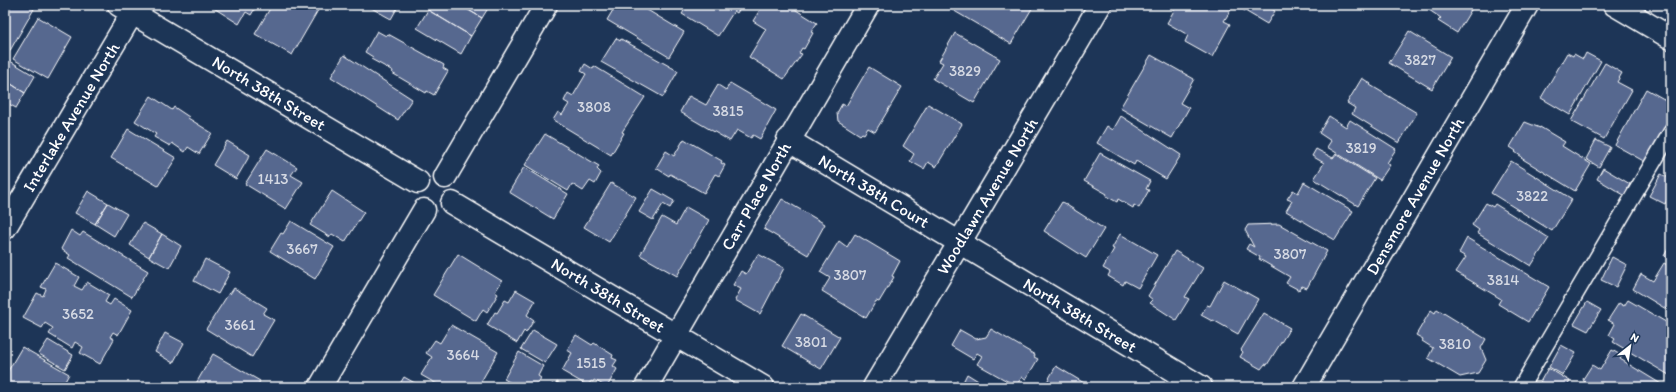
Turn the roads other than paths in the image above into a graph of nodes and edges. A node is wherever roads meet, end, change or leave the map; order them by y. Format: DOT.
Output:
graph roads {
  1 [pos="546,5"];
  2 [pos="868,5"];
  3 [pos="1100,5"];
  4 [pos="1527,5"];
  5 [pos="1615,5"];
  6 [pos="129,8"];
  7 [pos="1671,38"];
  8 [pos="1671,132"];
  9 [pos="788,140"];
  10 [pos="445,177"];
  11 [pos="418,182"];
  12 [pos="452,202"];
  13 [pos="424,210"];
  14 [pos="5,228"];
  15 [pos="959,242"];
  16 [pos="676,336"];
  17 [pos="320,387"];
  18 [pos="646,387"];
  19 [pos="763,387"];
  20 [pos="874,387"];
  21 [pos="1201,387"];
  22 [pos="1304,387"];
  23 [pos="1521,387"];
  1 -- 10 [label="street"];
  2 -- 9 [label="street, Carr Place North"];
  3 -- 15 [label="street, Woodlawn Avenue North"];
  4 -- 22 [label="street, Densmore Avenue North"];
  5 -- 7 [label="street"];
  6 -- 11 [label="street, North 38th Street"];
  6 -- 14 [label="street, Interlake Avenue North"];
  8 -- 23 [label="lane"];
  9 -- 15 [label="street, North 38th Court"];
  9 -- 16 [label="street, Carr Place North"];
  10 -- 11 [label="street"];
  10 -- 12 [label="street"];
  11 -- 13 [label="street"];
  12 -- 13 [label="street"];
  12 -- 16 [label="street, North 38th Street"];
  13 -- 17 [label="street"];
  15 -- 20 [label="street, Woodlawn Avenue North"];
  15 -- 21 [label="street, North 38th Street"];
  16 -- 18 [label="street, Carr Place North"];
  16 -- 19 [label="street, North 38th Street"];
}
